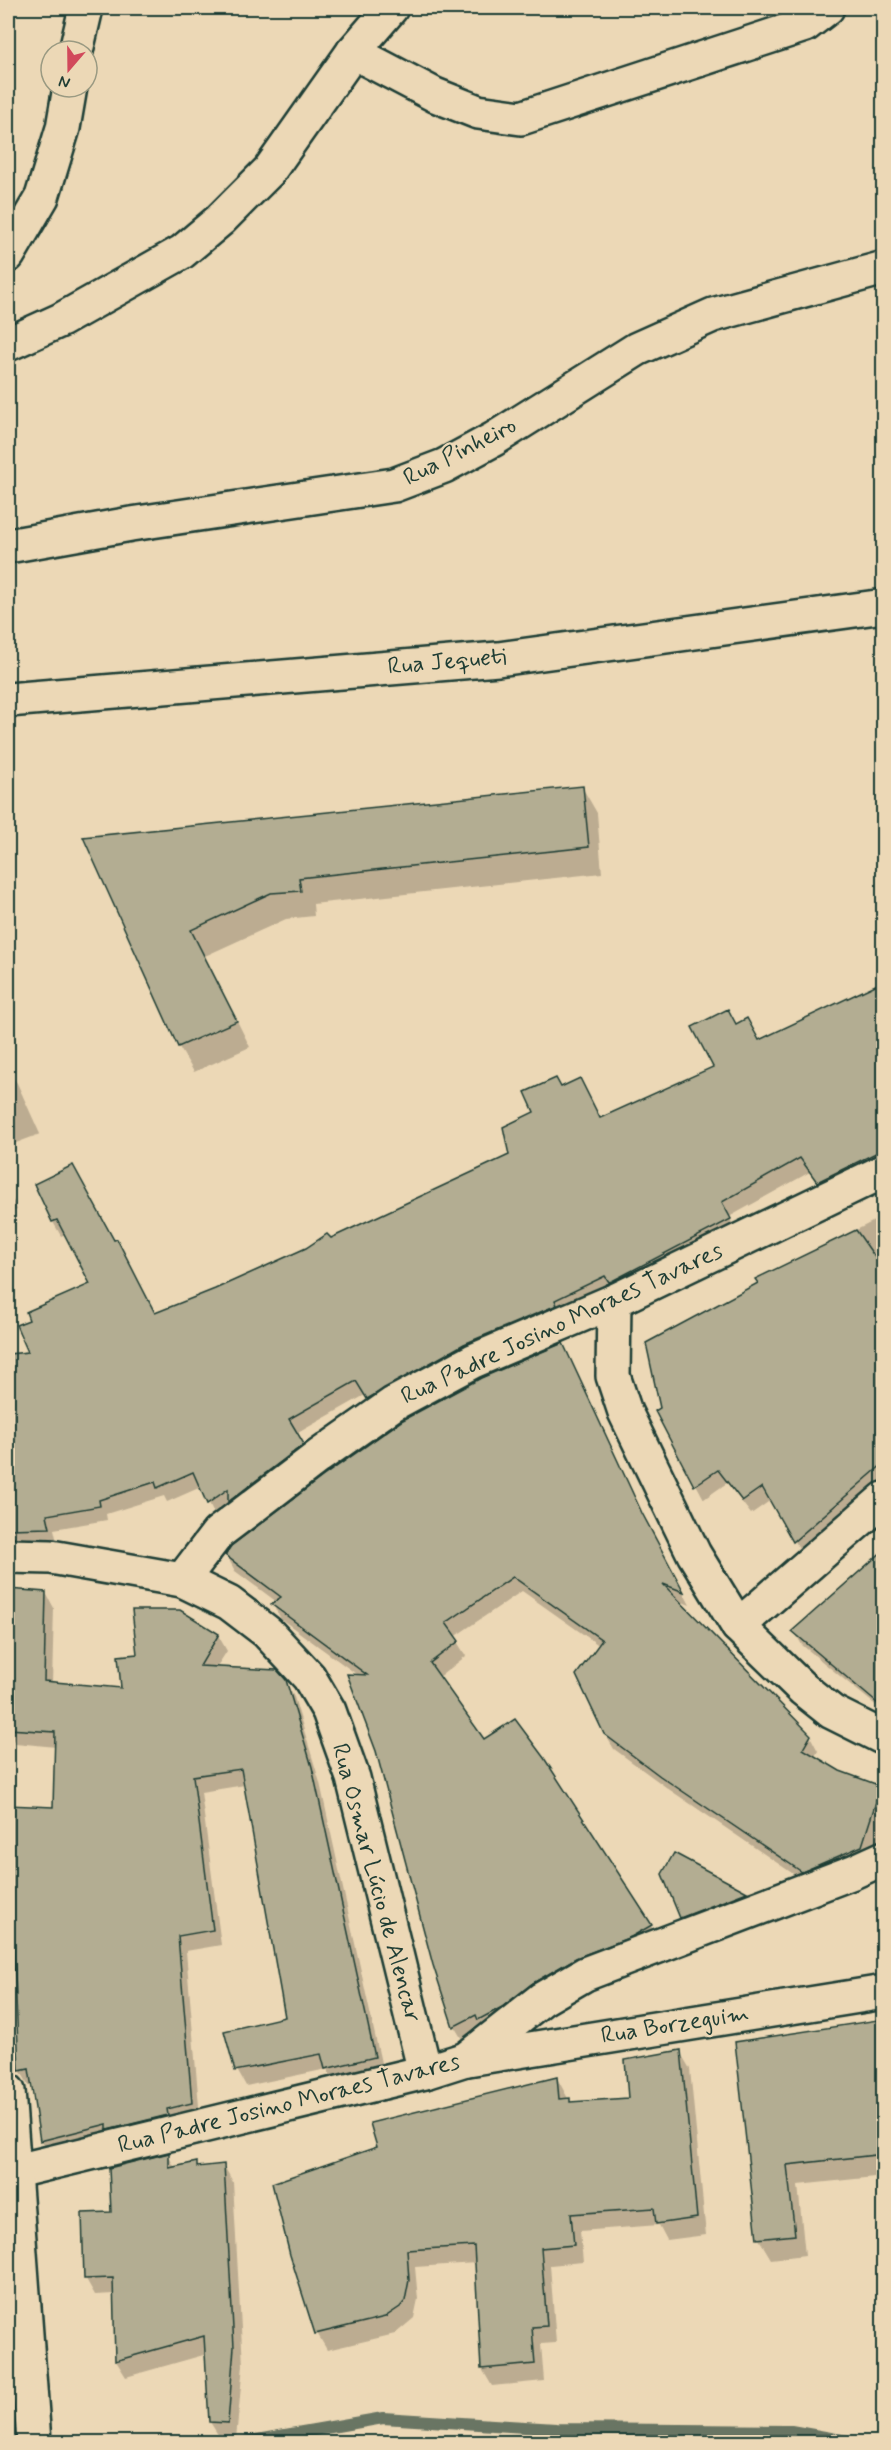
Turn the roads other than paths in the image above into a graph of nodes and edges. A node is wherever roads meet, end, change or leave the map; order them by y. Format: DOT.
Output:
graph roads {
  1 [pos="86,8"];
  2 [pos="390,8"];
  3 [pos="827,8"];
  4 [pos="79,39"];
  5 [pos="353,52"];
  6 [pos="68,99"];
  7 [pos="8,255"];
  8 [pos="884,268"];
  9 [pos="8,344"];
  10 [pos="8,546"];
  11 [pos="884,606"];
  12 [pos="8,700"];
  13 [pos="884,1170"];
  14 [pos="614,1301"];
  15 [pos="884,1499"];
  16 [pos="8,1556"];
  17 [pos="182,1580"];
  18 [pos="738,1626"];
  19 [pos="884,1738"];
  20 [pos="884,1857"];
  21 [pos="884,1992"];
  22 [pos="466,2059"];
  23 [pos="425,2072"];
  24 [pos="8,2091"];
  25 [pos="11,2172"];
  26 [pos="34,2442"];
  1 -- 4 [label="street"];
  2 -- 5 [label="street"];
  3 -- 5 [label="street"];
  5 -- 9 [label="street"];
  6 -- 7 [label="street"];
  8 -- 10 [label="street, Rua Pinheiro"];
  11 -- 12 [label="street, Rua Jequeti"];
  13 -- 14 [label="street, Rua Padre Josino Moraes Tavares"];
  14 -- 17 [label="street, Rua Padre Josino Moraes Tavares"];
  14 -- 18 [label="street"];
  15 -- 18 [label="street"];
  16 -- 17 [label="street, Rua Osmar Lúcio de Alencar"];
  17 -- 23 [label="street, Rua Osmar Lúcio de Alencar"];
  18 -- 19 [label="street"];
  20 -- 22 [label="street, Rua Padre Josino Moraes Tavares"];
  21 -- 22 [label="street, Rua Borzeguim"];
  22 -- 23 [label="street, Rua Padre Josino Moraes Tavares"];
  23 -- 25 [label="street, Rua Padre Josino Moraes Tavares"];
  24 -- 25 [label="street"];
  25 -- 26 [label="street"];
}
